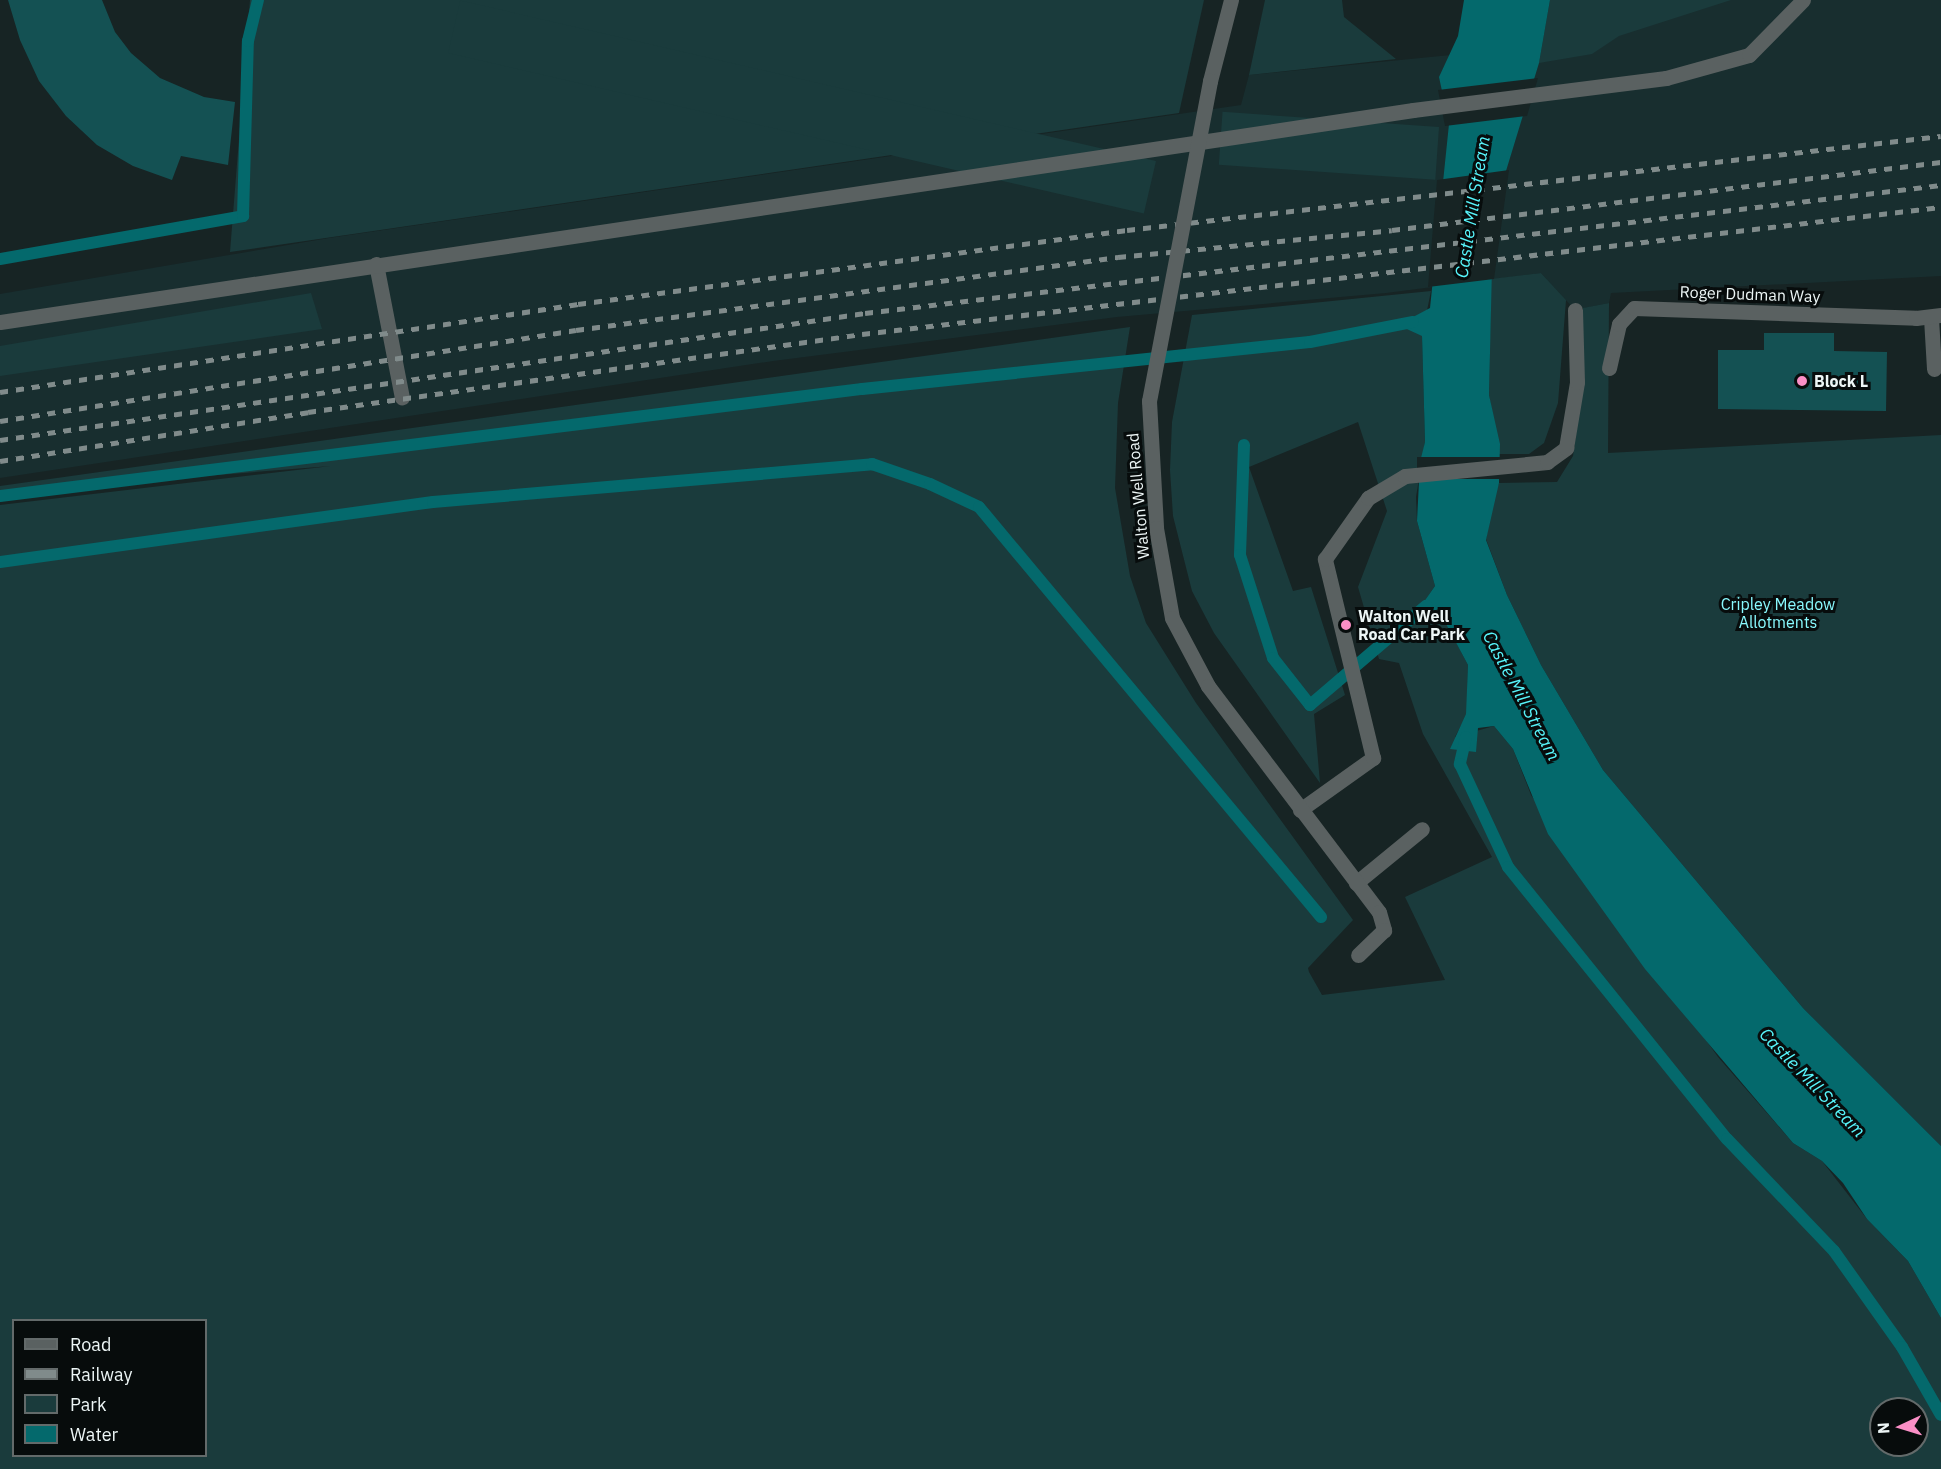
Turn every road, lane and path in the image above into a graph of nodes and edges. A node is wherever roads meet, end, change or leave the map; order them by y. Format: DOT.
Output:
graph roads {
  1 [pos="1231,0"];
  2 [pos="1803,0"];
  3 [pos="376,264"];
  4 [pos="1575,310"];
  5 [pos="1936,316"];
  6 [pos="0,322"];
  7 [pos="1610,368"];
  8 [pos="1934,369"];
  9 [pos="402,398"];
  10 [pos="1300,810"];
  11 [pos="1422,829"];
  12 [pos="1356,882"];
  13 [pos="1358,955"];
  1 -- 10 [label="street, Walton Well Road, bridge"];
  2 -- 3 [label="street"];
  3 -- 6 [label="street"];
  3 -- 9 [label="street"];
  4 -- 10 [label="street"];
  5 -- 7 [label="street, Roger Dudman Way"];
  5 -- 8 [label="street, Roger Dudman Way"];
  10 -- 12 [label="street, Walton Well Road"];
  11 -- 12 [label="street"];
  12 -- 13 [label="street, Walton Well Road"];
}
